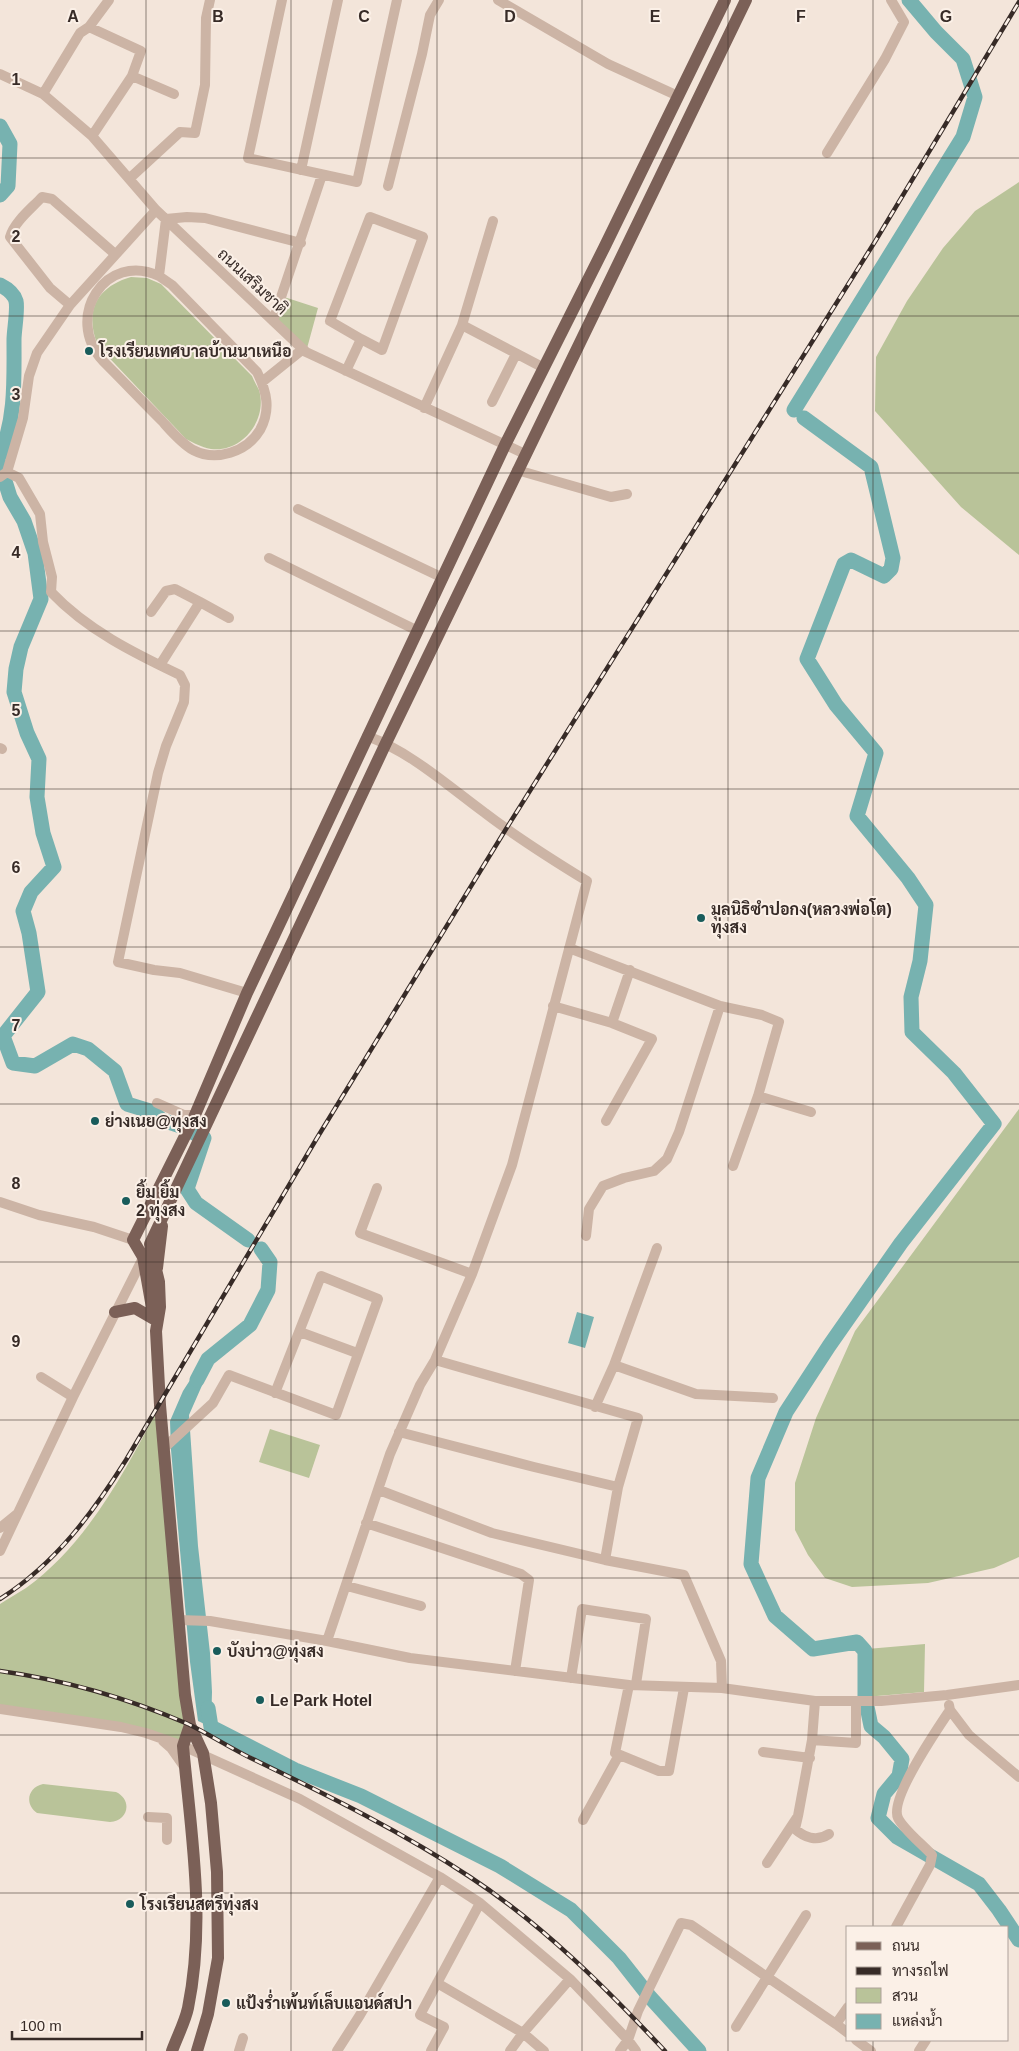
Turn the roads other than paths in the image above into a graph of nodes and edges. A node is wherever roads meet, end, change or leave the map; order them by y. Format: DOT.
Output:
graph roads {
  1 [pos="109,0"];
  2 [pos="210,0"];
  3 [pos="282,0"];
  4 [pos="338,0"];
  5 [pos="397,0"];
  6 [pos="439,0"];
  7 [pos="498,0"];
  8 [pos="725,0"];
  9 [pos="746,0"];
  10 [pos="891,0"];
  11 [pos="89,27"];
  12 [pos="0,74"];
  13 [pos="132,76"];
  14 [pos="43,94"];
  15 [pos="174,94"];
  16 [pos="678,96"];
  17 [pos="92,136"];
  18 [pos="827,153"];
  19 [pos="301,170"];
  20 [pos="322,175"];
  21 [pos="130,178"];
  22 [pos="388,186"];
  23 [pos="156,210"];
  24 [pos="166,220"];
  25 [pos="493,221"];
  26 [pos="301,243"];
  27 [pos="115,254"];
  28 [pos="160,276"];
  29 [pos="70,305"];
  30 [pos="273,321"];
  31 [pos="462,325"];
  32 [pos="361,339"];
  33 [pos="303,349"];
  34 [pos="516,354"];
  35 [pos="544,368"];
  36 [pos="346,371"];
  37 [pos="262,382"];
  38 [pos="492,402"];
  39 [pos="424,408"];
  40 [pos="505,445"];
  41 [pos="525,454"];
  42 [pos="517,470"];
  43 [pos="4,474"];
  44 [pos="627,494"];
  45 [pos="298,508"];
  46 [pos="268,558"];
  47 [pos="443,578"];
  48 [pos="200,602"];
  49 [pos="151,612"];
  50 [pos="229,618"];
  51 [pos="418,631"];
  52 [pos="160,665"];
  53 [pos="367,736"];
  54 [pos="386,743"];
  55 [pos="569,948"];
  56 [pos="630,970"];
  57 [pos="247,993"];
  58 [pos="554,1006"];
  59 [pos="720,1006"];
  60 [pos="612,1022"];
  61 [pos="758,1096"];
  62 [pos="157,1103"];
  63 [pos="811,1112"];
  64 [pos="193,1118"];
  65 [pos="606,1121"];
  66 [pos="733,1166"];
  67 [pos="377,1188"];
  68 [pos="0,1202"];
  69 [pos="163,1216"];
  70 [pos="586,1236"];
  71 [pos="133,1240"];
  72 [pos="150,1244"];
  73 [pos="657,1248"];
  74 [pos="143,1257"];
  75 [pos="156,1272"];
  76 [pos="472,1274"];
  77 [pos="115,1312"];
  78 [pos="155,1325"];
  79 [pos="300,1332"];
  80 [pos="357,1353"];
  81 [pos="436,1360"];
  82 [pos="614,1365"];
  83 [pos="41,1378"];
  84 [pos="275,1393"];
  85 [pos="73,1396"];
  86 [pos="773,1398"];
  87 [pos="595,1407"];
  88 [pos="399,1432"];
  89 [pos="165,1446"];
  90 [pos="618,1487"];
  91 [pos="379,1490"];
  92 [pos="18,1513"];
  93 [pos="366,1523"];
  94 [pos="0,1528"];
  95 [pos="0,1551"];
  96 [pos="605,1560"];
  97 [pos="347,1586"];
  98 [pos="421,1606"];
  99 [pos="182,1620"];
  100 [pos="327,1641"];
  101 [pos="515,1671"];
  102 [pos="571,1678"];
  103 [pos="633,1684"];
  104 [pos="1019,1685"];
  105 [pos="684,1688"];
  106 [pos="722,1688"];
  107 [pos="947,1695"];
  108 [pos="815,1701"];
  109 [pos="858,1701"];
  110 [pos="0,1709"];
  111 [pos="950,1710"];
  112 [pos="190,1725"];
  113 [pos="146,1733"];
  114 [pos="812,1740"];
  115 [pos="183,1746"];
  116 [pos="763,1752"];
  117 [pos="203,1753"];
  118 [pos="619,1754"];
  119 [pos="810,1758"];
  120 [pos="185,1768"];
  121 [pos="1019,1777"];
  122 [pos="798,1816"];
  123 [pos="148,1817"];
  124 [pos="583,1820"];
  125 [pos="829,1834"];
  126 [pos="166,1840"];
  127 [pos="767,1863"];
  128 [pos="440,1877"];
  129 [pos="480,1903"];
  130 [pos="806,1916"];
  131 [pos="897,1926"];
  132 [pos="766,1977"];
  133 [pos="570,1979"];
  134 [pos="436,1983"];
  135 [pos="846,2010"];
  136 [pos="836,2024"];
  137 [pos="736,2027"];
  138 [pos="846,2032"];
  139 [pos="523,2033"];
  140 [pos="243,2038"];
  141 [pos="628,2040"];
  142 [pos="857,2041"];
  143 [pos="172,2051"];
  144 [pos="197,2051"];
  145 [pos="239,2051"];
  146 [pos="337,2051"];
  147 [pos="431,2051"];
  148 [pos="510,2051"];
  149 [pos="544,2051"];
  150 [pos="620,2051"];
  151 [pos="636,2051"];
  152 [pos="871,2051"];
  1 -- 11 [label="street"];
  2 -- 21 [label="street"];
  3 -- 19 [label="street"];
  4 -- 19 [label="street"];
  5 -- 20 [label="street"];
  6 -- 22 [label="street"];
  7 -- 16 [label="street"];
  8 -- 16 [label="main road"];
  9 -- 41 [label="main road"];
  10 -- 18 [label="street"];
  11 -- 13 [label="street"];
  11 -- 14 [label="street"];
  12 -- 14 [label="street, ถนนเสริมชาติ"];
  13 -- 15 [label="street"];
  13 -- 17 [label="street"];
  14 -- 17 [label="street, ถนนเสริมชาติ"];
  16 -- 35 [label="main road"];
  17 -- 21 [label="street, ถนนเสริมชาติ"];
  19 -- 20 [label="street"];
  20 -- 26 [label="street"];
  21 -- 23 [label="street, ถนนเสริมชาติ"];
  23 -- 24 [label="street, ถนนเสริมชาติ"];
  23 -- 27 [label="street"];
  24 -- 26 [label="street"];
  24 -- 28 [label="street"];
  24 -- 30 [label="street, ถนนเสริมชาติ"];
  25 -- 31 [label="street"];
  26 -- 30 [label="street"];
  27 -- 29 [label="street"];
  27 -- 29 [label="street"];
  28 -- 37 [label="street"];
  28 -- 37 [label="street"];
  29 -- 43 [label="street"];
  30 -- 33 [label="street, ถนนเสริมชาติ"];
  31 -- 34 [label="street"];
  31 -- 39 [label="street"];
  32 -- 32 [label="street"];
  32 -- 36 [label="street"];
  33 -- 36 [label="street, ถนนเสริมชาติ"];
  33 -- 37 [label="street"];
  34 -- 35 [label="street"];
  34 -- 38 [label="street"];
  35 -- 40 [label="main road"];
  36 -- 39 [label="street, ถนนเสริมชาติ"];
  39 -- 40 [label="street, ถนนเสริมชาติ"];
  40 -- 41 [label="street, ถนนเสริมชาติ"];
  40 -- 47 [label="main road"];
  41 -- 42 [label="main road"];
  42 -- 44 [label="street"];
  42 -- 54 [label="main road"];
  43 -- 52 [label="street"];
  45 -- 47 [label="street"];
  46 -- 51 [label="street"];
  47 -- 51 [label="main road"];
  48 -- 49 [label="street"];
  48 -- 50 [label="street"];
  48 -- 52 [label="street"];
  51 -- 53 [label="main road"];
  52 -- 57 [label="street"];
  53 -- 54 [label="street"];
  53 -- 57 [label="main road"];
  54 -- 55 [label="street"];
  54 -- 69 [label="main road"];
  55 -- 56 [label="street"];
  55 -- 58 [label="street"];
  56 -- 59 [label="street"];
  56 -- 60 [label="street"];
  57 -- 64 [label="main road"];
  58 -- 60 [label="street"];
  58 -- 76 [label="street"];
  59 -- 61 [label="street"];
  59 -- 70 [label="street"];
  60 -- 65 [label="street"];
  61 -- 63 [label="street"];
  61 -- 66 [label="street"];
  62 -- 64 [label="street"];
  64 -- 71 [label="main road"];
  67 -- 76 [label="street"];
  68 -- 71 [label="street"];
  69 -- 72 [label="main road"];
  69 -- 75 [label="main road"];
  71 -- 74 [label="main road"];
  72 -- 74 [label="street"];
  72 -- 75 [label="main road"];
  73 -- 82 [label="street"];
  74 -- 77 [label="street"];
  74 -- 78 [label="main road"];
  75 -- 78 [label="main road"];
  76 -- 81 [label="street"];
  77 -- 78 [label="main road"];
  77 -- 85 [label="street"];
  78 -- 89 [label="main road"];
  79 -- 80 [label="street"];
  79 -- 80 [label="street"];
  79 -- 84 [label="street"];
  80 -- 84 [label="street"];
  81 -- 87 [label="street"];
  81 -- 88 [label="street"];
  82 -- 86 [label="street"];
  82 -- 87 [label="street"];
  83 -- 85 [label="street"];
  84 -- 89 [label="street"];
  85 -- 92 [label="street"];
  87 -- 90 [label="street"];
  88 -- 90 [label="street"];
  88 -- 91 [label="street"];
  89 -- 99 [label="main road"];
  90 -- 96 [label="street"];
  91 -- 93 [label="street"];
  91 -- 96 [label="street"];
  92 -- 94 [label="street"];
  92 -- 95 [label="street"];
  93 -- 97 [label="street"];
  93 -- 101 [label="street"];
  96 -- 106 [label="street"];
  97 -- 98 [label="street"];
  97 -- 100 [label="street"];
  99 -- 100 [label="street"];
  99 -- 112 [label="main road"];
  100 -- 101 [label="street"];
  101 -- 102 [label="street"];
  102 -- 103 [label="street"];
  102 -- 103 [label="street"];
  103 -- 105 [label="street"];
  103 -- 118 [label="street"];
  104 -- 107 [label="street"];
  105 -- 106 [label="street"];
  105 -- 118 [label="street"];
  106 -- 108 [label="street"];
  107 -- 109 [label="street"];
  107 -- 111 [label="street"];
  108 -- 109 [label="street"];
  108 -- 114 [label="street"];
  109 -- 114 [label="street"];
  110 -- 113 [label="street"];
  111 -- 121 [label="street"];
  111 -- 131 [label="street"];
  112 -- 115 [label="main road"];
  112 -- 117 [label="main road"];
  113 -- 115 [label="street"];
  113 -- 120 [label="street"];
  114 -- 119 [label="street"];
  115 -- 117 [label="street"];
  115 -- 120 [label="main road"];
  116 -- 119 [label="street"];
  117 -- 128 [label="street"];
  117 -- 144 [label="main road"];
  118 -- 124 [label="street"];
  119 -- 122 [label="street"];
  120 -- 143 [label="main road"];
  122 -- 125 [label="street"];
  122 -- 127 [label="street"];
  123 -- 126 [label="street"];
  128 -- 129 [label="street"];
  128 -- 146 [label="street"];
  129 -- 133 [label="street"];
  129 -- 134 [label="street"];
  130 -- 132 [label="street"];
  132 -- 136 [label="street"];
  132 -- 137 [label="street"];
  132 -- 141 [label="street"];
  133 -- 139 [label="street"];
  133 -- 141 [label="street"];
  134 -- 139 [label="street"];
  134 -- 147 [label="street"];
  135 -- 136 [label="street"];
  136 -- 138 [label="street"];
  139 -- 148 [label="street"];
  139 -- 149 [label="street"];
  140 -- 145 [label="street"];
  141 -- 150 [label="street"];
  141 -- 151 [label="street"];
  142 -- 152 [label="street"];
}
